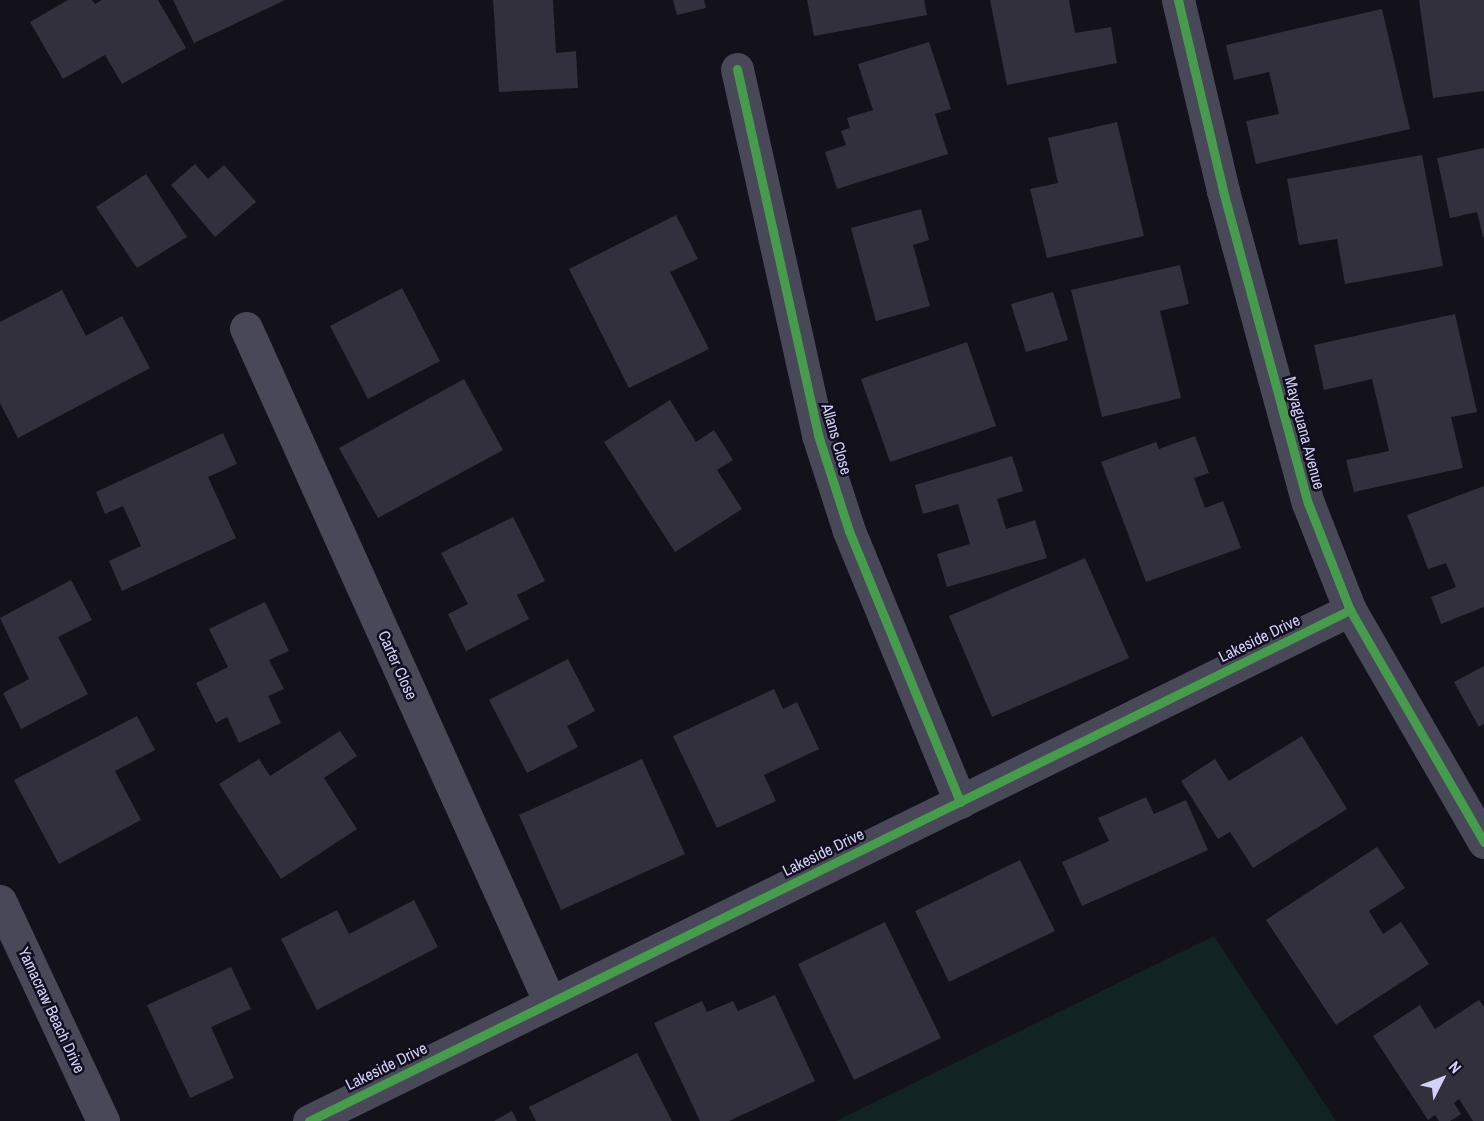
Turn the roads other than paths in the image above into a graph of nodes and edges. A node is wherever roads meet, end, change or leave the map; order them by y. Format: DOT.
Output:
graph roads {
  1 [pos="1179,0"];
  2 [pos="737,69"];
  3 [pos="246,328"];
  4 [pos="1350,610"];
  5 [pos="960,802"];
  6 [pos="1484,842"];
  7 [pos="0,901"];
  8 [pos="550,1003"];
  9 [pos="103,1121"];
  10 [pos="309,1121"];
  1 -- 4 [label="street, Mayaguana Avenue"];
  2 -- 5 [label="street, Allans Close"];
  3 -- 8 [label="street, Carter Close"];
  4 -- 5 [label="street, Lakeside Drive"];
  4 -- 6 [label="street, Mayaguana Avenue"];
  5 -- 8 [label="street, Lakeside Drive"];
  7 -- 9 [label="street, Yamacraw Beach Drive"];
  8 -- 10 [label="street, Lakeside Drive"];
}
